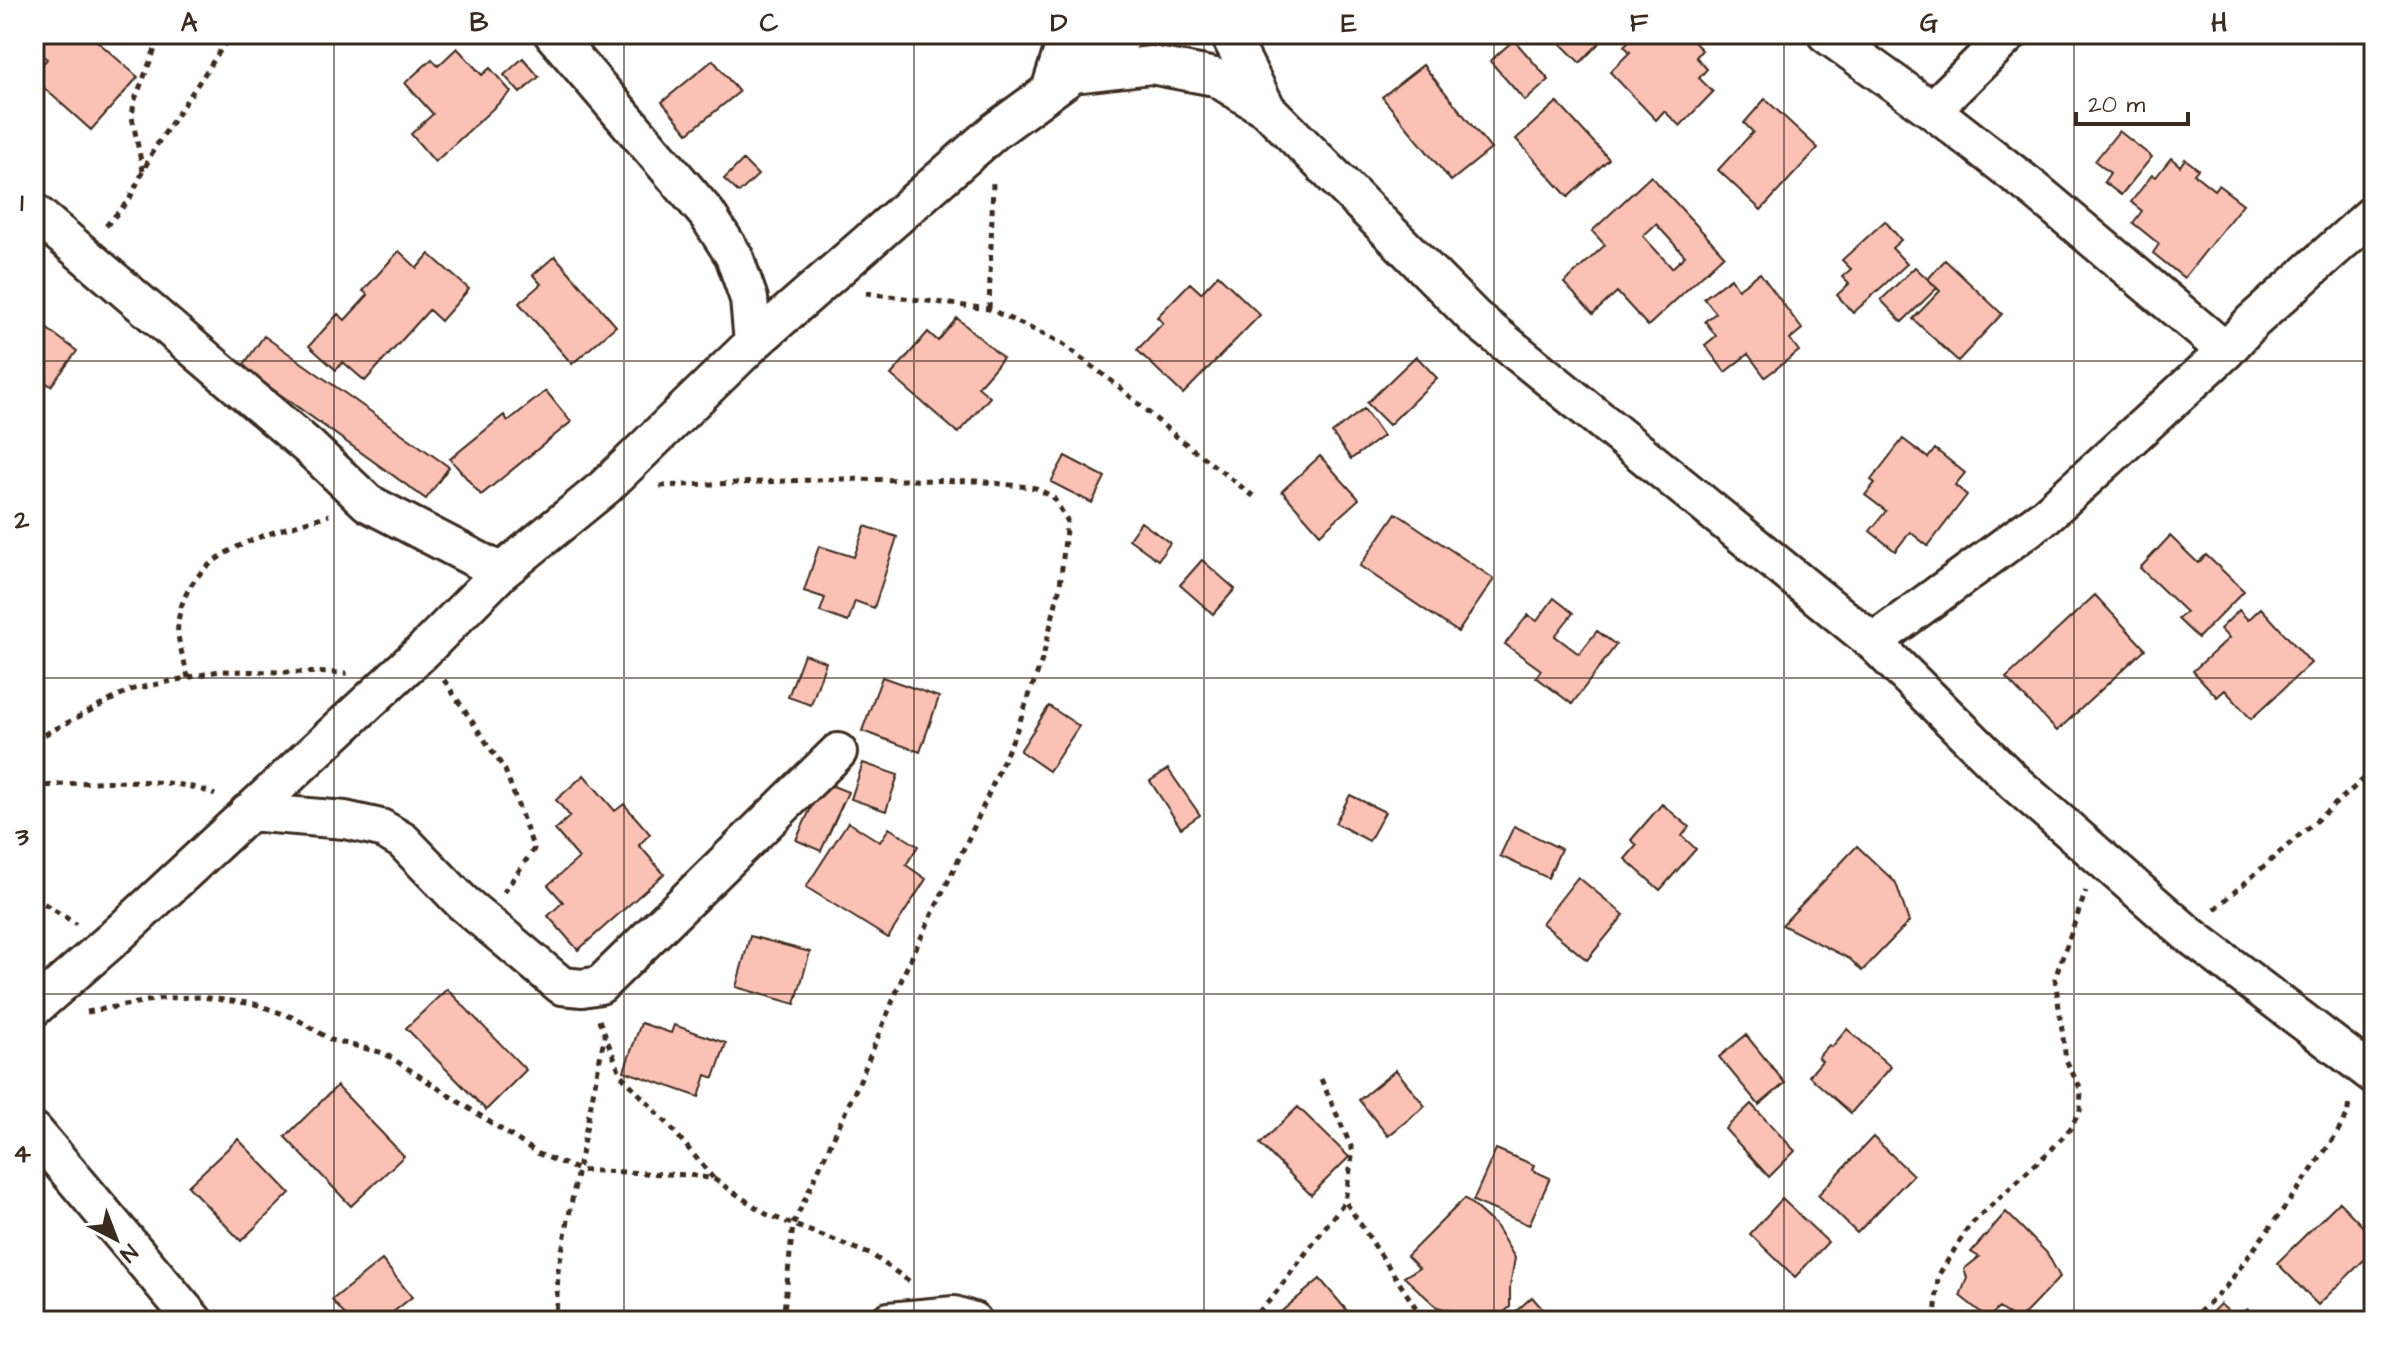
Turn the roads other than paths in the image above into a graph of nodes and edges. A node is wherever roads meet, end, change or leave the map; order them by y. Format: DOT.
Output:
graph roads {
  1 [pos="553,34"];
  2 [pos="1068,34"];
  3 [pos="1124,34"];
  4 [pos="1229,34"];
  5 [pos="1826,34"];
  6 [pos="2009,34"];
  7 [pos="1062,82"];
  8 [pos="1268,110"];
  9 [pos="1932,110"];
  10 [pos="34,212"];
  11 [pos="2374,213"];
  12 [pos="753,343"];
  13 [pos="2226,351"];
  14 [pos="501,572"];
  15 [pos="1873,642"];
  16 [pos="838,752"];
  17 [pos="248,812"];
  18 [pos="34,1008"];
  19 [pos="2365,1069"];
  20 [pos="34,1131"];
  21 [pos="964,1318"];
  22 [pos="194,1321"];
  23 [pos="889,1321"];
  1 -- 12 [label="street"];
  2 -- 7 [label="street"];
  3 -- 7 [label="street"];
  4 -- 8 [label="street"];
  5 -- 9 [label="street"];
  6 -- 9 [label="street"];
  7 -- 8 [label="street"];
  7 -- 12 [label="street"];
  8 -- 15 [label="street"];
  9 -- 13 [label="street"];
  10 -- 14 [label="street"];
  11 -- 13 [label="street"];
  12 -- 14 [label="street"];
  13 -- 15 [label="street"];
  14 -- 17 [label="street"];
  15 -- 19 [label="street"];
  16 -- 17 [label="street"];
  17 -- 18 [label="street"];
  20 -- 22 [label="street"];
  21 -- 23 [label="street"];
}
